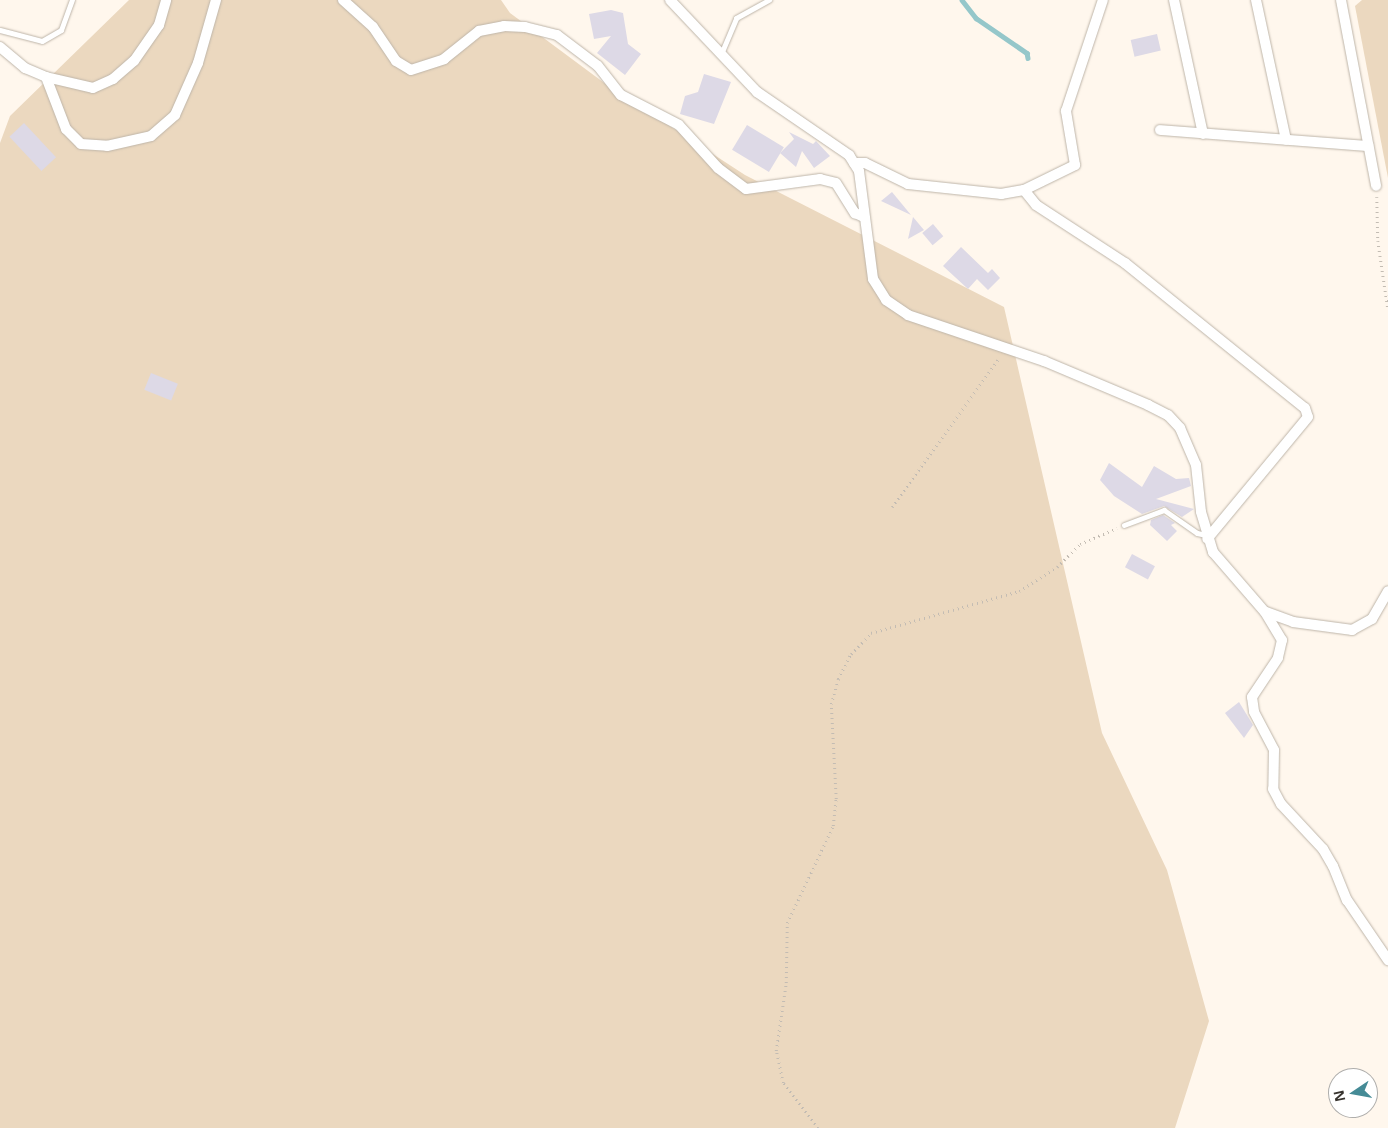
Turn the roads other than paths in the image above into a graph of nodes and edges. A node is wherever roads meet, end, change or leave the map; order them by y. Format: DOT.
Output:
graph roads {
  1 [pos="72,0"];
  2 [pos="166,0"];
  3 [pos="216,0"];
  4 [pos="343,0"];
  5 [pos="670,0"];
  6 [pos="769,0"];
  7 [pos="1103,0"];
  8 [pos="1174,0"];
  9 [pos="1256,0"];
  10 [pos="1341,0"];
  11 [pos="0,30"];
  12 [pos="0,47"];
  13 [pos="721,54"];
  14 [pos="46,77"];
  15 [pos="1160,130"];
  16 [pos="1202,134"];
  17 [pos="1286,140"];
  18 [pos="1368,146"];
  19 [pos="854,163"];
  20 [pos="1376,186"];
  21 [pos="1024,190"];
  22 [pos="864,217"];
  23 [pos="1124,525"];
  24 [pos="1206,537"];
  25 [pos="1388,591"];
  26 [pos="1265,612"];
  27 [pos="1388,960"];
  1 -- 11 [label="lane"];
  2 -- 14 [label="street"];
  3 -- 14 [label="street"];
  4 -- 22 [label="street"];
  5 -- 13 [label="street"];
  6 -- 13 [label="lane"];
  7 -- 21 [label="street"];
  8 -- 16 [label="street"];
  9 -- 17 [label="street"];
  10 -- 18 [label="street"];
  12 -- 14 [label="street"];
  13 -- 19 [label="street"];
  15 -- 16 [label="street"];
  16 -- 17 [label="street"];
  17 -- 18 [label="street"];
  18 -- 20 [label="street"];
  19 -- 21 [label="street"];
  19 -- 22 [label="street"];
  21 -- 24 [label="street"];
  22 -- 24 [label="street"];
  23 -- 24 [label="lane"];
  24 -- 26 [label="street"];
  25 -- 26 [label="street"];
  26 -- 27 [label="street"];
}
